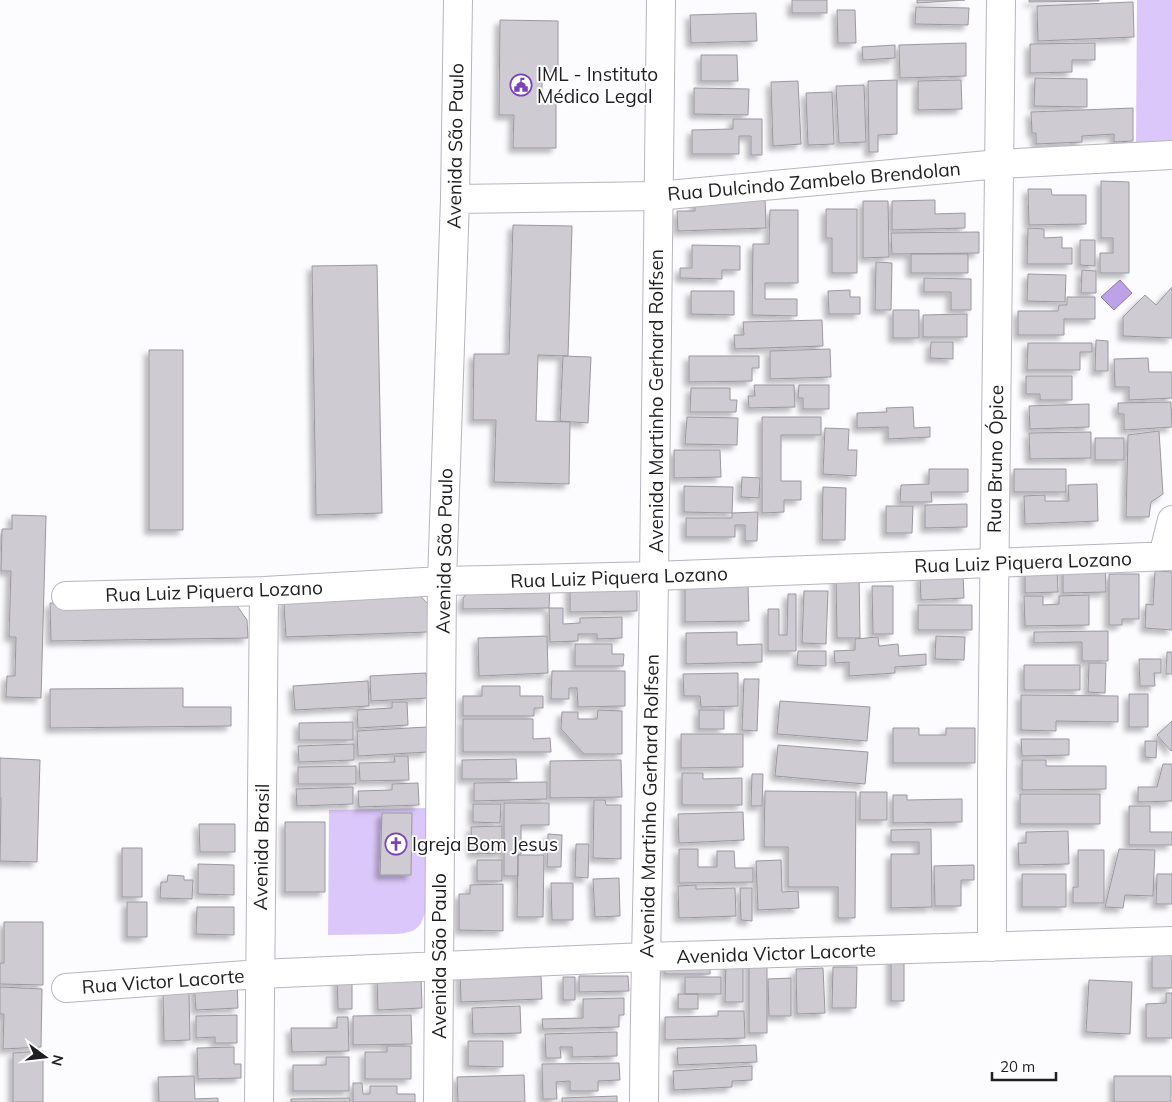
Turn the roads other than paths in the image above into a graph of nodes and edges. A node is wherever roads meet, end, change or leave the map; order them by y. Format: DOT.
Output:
graph roads {
  1 [pos="458,0"];
  2 [pos="661,0"];
  3 [pos="1001,0"];
  4 [pos="1172,155"];
  5 [pos="999,164"];
  6 [pos="657,196"];
  7 [pos="455,199"];
  8 [pos="1172,520"];
  9 [pos="1167,556"];
  10 [pos="994,564"];
  11 [pos="654,576"];
  12 [pos="442,581"];
  13 [pos="264,591"];
  14 [pos="66,596"];
  15 [pos="1172,941"];
  16 [pos="992,947"];
  17 [pos="645,957"];
  18 [pos="440,967"];
  19 [pos="260,974"];
  20 [pos="66,988"];
  21 [pos="258,1102"];
  22 [pos="438,1102"];
  23 [pos="644,1102"];
  1 -- 7 [label="street, Avenida São Paulo"];
  2 -- 6 [label="street, Avenida Martinho Gerhard Rolfsen"];
  3 -- 5 [label="street, Rua Bruno Ópice"];
  4 -- 5 [label="street, Rua Dulcindo Zambelo Brendolan"];
  5 -- 6 [label="street, Rua Dulcindo Zambelo Brendolan"];
  5 -- 10 [label="street, Rua Bruno Ópice"];
  6 -- 7 [label="street, Rua Dulcindo Zambelo Brendolan"];
  6 -- 11 [label="street, Avenida Martinho Gerhard Rolfsen"];
  7 -- 12 [label="street, Avenida São Paulo"];
  8 -- 9 [label="street"];
  9 -- 10 [label="street, Rua Luiz Piquera Lozano"];
  10 -- 11 [label="street, Rua Luiz Piquera Lozano"];
  10 -- 16 [label="street, Rua Bruno Ópice"];
  11 -- 12 [label="street, Rua Luiz Piquera Lozano"];
  11 -- 17 [label="street, Avenida Martinho Gerhard Rolfsen"];
  12 -- 13 [label="street, Rua Luiz Piquera Lozano"];
  12 -- 18 [label="street, Avenida São Paulo"];
  13 -- 14 [label="street, Rua Luiz Piquera Lozano"];
  13 -- 19 [label="street, Avenida Brasil"];
  15 -- 16 [label="street, Avenida Victor Lacorte"];
  16 -- 17 [label="street, Avenida Victor Lacorte"];
  17 -- 18 [label="street, Avenida Victor Lacorte"];
  17 -- 23 [label="street, Avenida Martinho Gerhard Rolfsen"];
  18 -- 19 [label="street, Avenida Victor Lacorte"];
  18 -- 22 [label="street, Avenida São Paulo"];
  19 -- 20 [label="street, Rua Victor Lacorte"];
  19 -- 21 [label="street, Avenida Brasil"];
}
